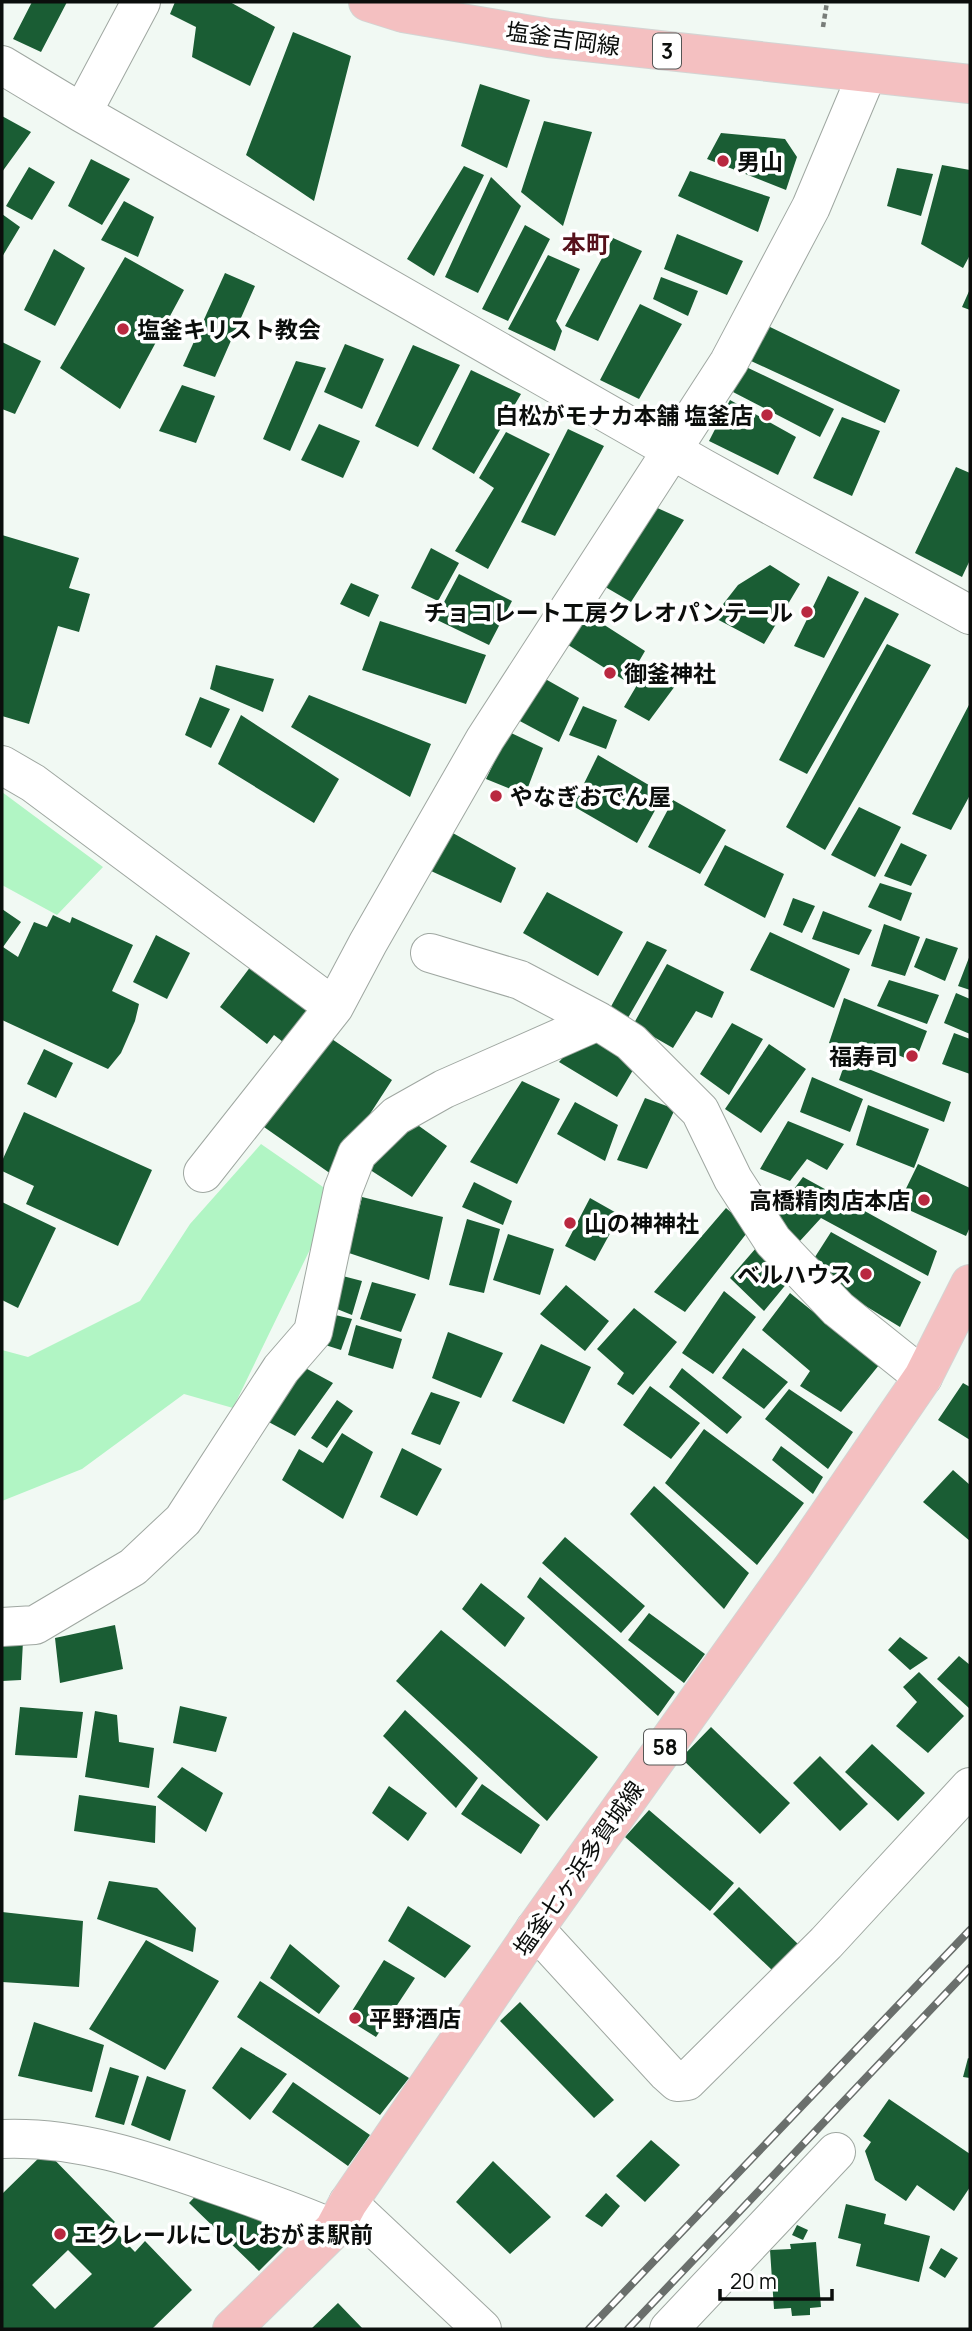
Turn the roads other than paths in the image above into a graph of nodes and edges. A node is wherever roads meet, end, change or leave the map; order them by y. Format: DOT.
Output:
graph roads {
  1 [pos="141,2"];
  2 [pos="368,2"];
  3 [pos="2,65"];
  4 [pos="867,74"];
  5 [pos="970,84"];
  6 [pos="82,113"];
  7 [pos="673,450"];
  8 [pos="970,615"];
  9 [pos="2,765"];
  10 [pos="430,953"];
  11 [pos="334,1007"];
  12 [pos="598,1021"];
  13 [pos="203,1173"];
  14 [pos="970,1284"];
  15 [pos="923,1377"];
  16 [pos="2,1627"];
  17 [pos="970,1787"];
  18 [pos="535,1929"];
  19 [pos="2,2139"];
  20 [pos="836,2152"];
  21 [pos="341,2216"];
  22 [pos="232,2329"];
  23 [pos="482,2329"];
  24 [pos="669,2329"];
  1 -- 6 [label="street"];
  2 -- 4 [label="main road, 塩釜吉岡線 / 3"];
  3 -- 6 [label="street"];
  4 -- 5 [label="main road, 塩釜吉岡線 / 3"];
  4 -- 7 [label="street"];
  6 -- 7 [label="street"];
  7 -- 8 [label="street"];
  7 -- 11 [label="street"];
  9 -- 11 [label="street"];
  10 -- 12 [label="street"];
  11 -- 13 [label="street"];
  12 -- 15 [label="street"];
  12 -- 16 [label="street"];
  14 -- 15 [label="main road, 塩釜七ヶ浜多賀城線 / 58"];
  15 -- 18 [label="main road, 塩釜七ヶ浜多賀城線 / 58"];
  17 -- 18 [label="street"];
  18 -- 21 [label="main road, 塩釜七ヶ浜多賀城線 / 58"];
  19 -- 21 [label="street"];
  20 -- 24 [label="street"];
  21 -- 22 [label="main road, 塩釜七ヶ浜多賀城線 / 58"];
  21 -- 23 [label="street"];
}
